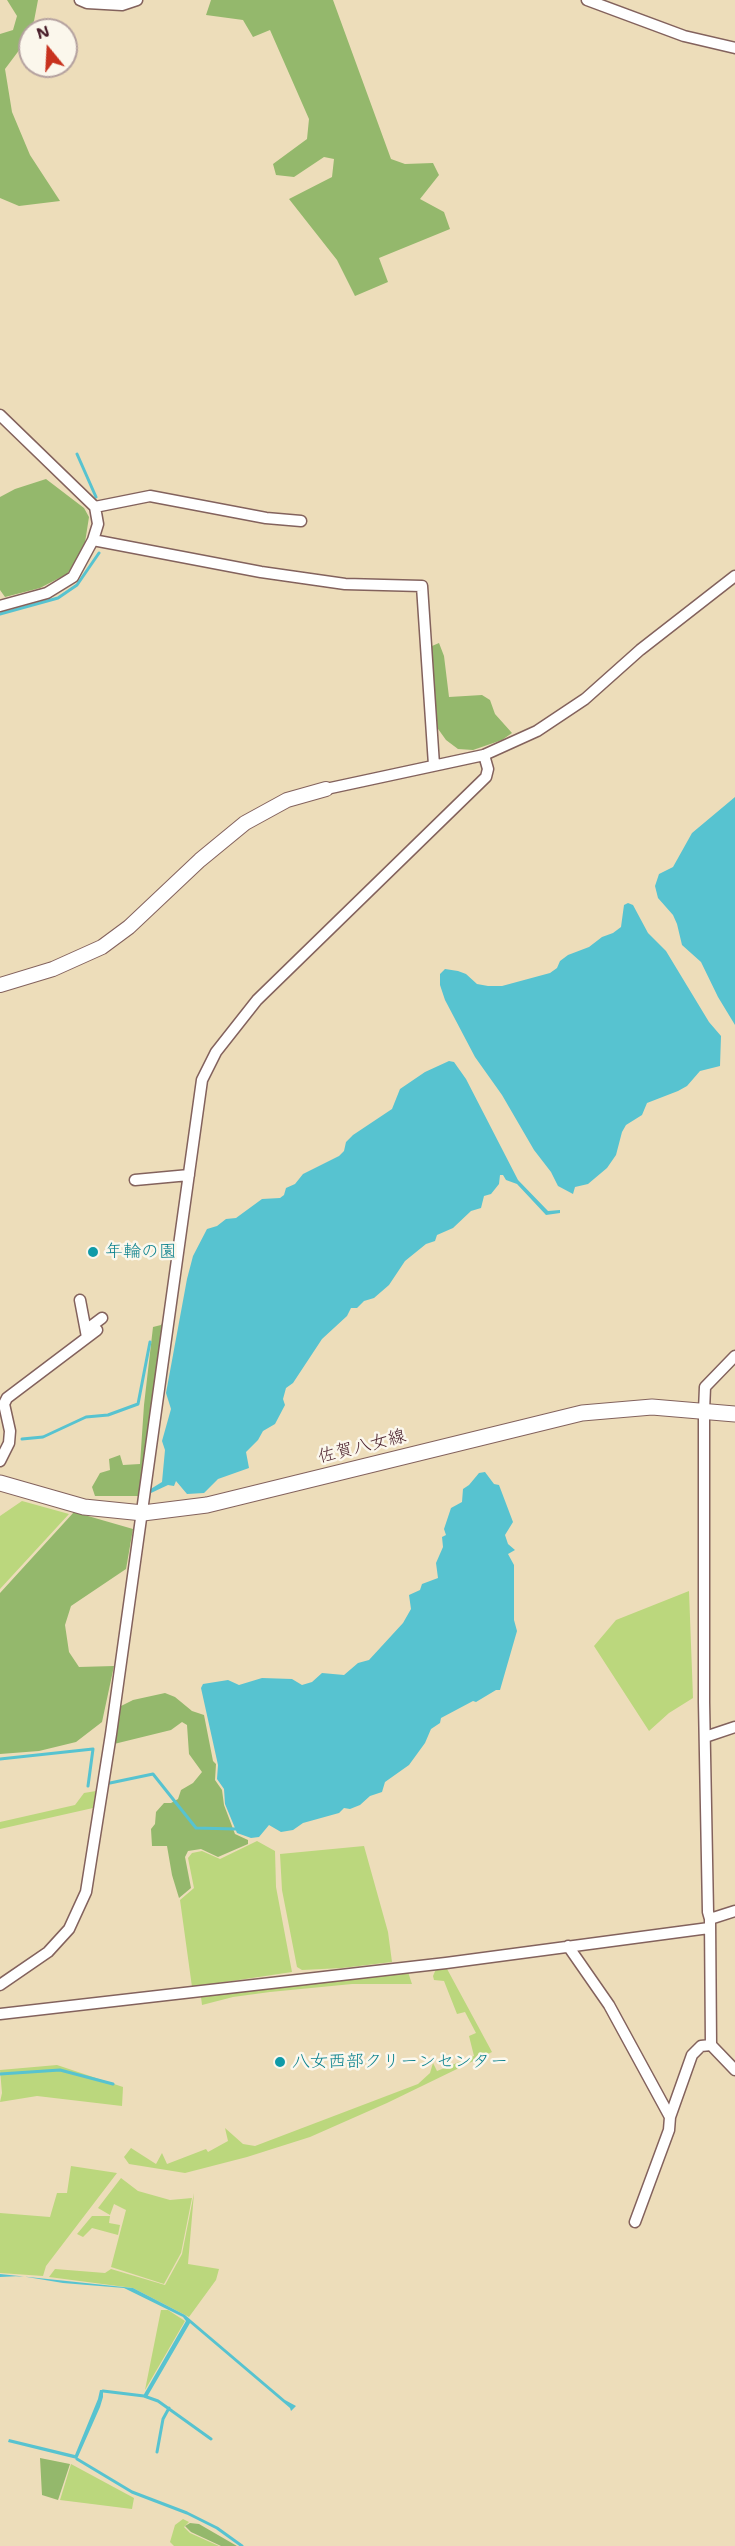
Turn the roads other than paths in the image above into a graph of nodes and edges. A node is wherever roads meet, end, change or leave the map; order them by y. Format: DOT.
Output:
graph roads {
  1 [pos="80,0"];
  2 [pos="137,0"];
  3 [pos="587,0"];
  4 [pos="735,48"];
  5 [pos="0,416"];
  6 [pos="95,507"];
  7 [pos="301,521"];
  8 [pos="93,540"];
  9 [pos="735,576"];
  10 [pos="0,606"];
  11 [pos="484,755"];
  12 [pos="434,765"];
  13 [pos="326,789"];
  14 [pos="0,985"];
  15 [pos="189,1175"];
  16 [pos="135,1180"];
  17 [pos="80,1300"];
  18 [pos="102,1318"];
  19 [pos="90,1332"];
  20 [pos="735,1356"];
  21 [pos="2,1401"];
  22 [pos="704,1411"];
  23 [pos="735,1414"];
  24 [pos="0,1461"];
  25 [pos="0,1482"];
  26 [pos="143,1513"];
  27 [pos="735,1727"];
  28 [pos="705,1737"];
  29 [pos="735,1911"];
  30 [pos="709,1923"];
  31 [pos="568,1946"];
  32 [pos="0,1985"];
  33 [pos="0,2014"];
  34 [pos="711,2045"];
  35 [pos="735,2070"];
  36 [pos="670,2117"];
  37 [pos="635,2222"];
  1 -- 2 [label="street"];
  3 -- 4 [label="street"];
  5 -- 6 [label="street"];
  6 -- 7 [label="street"];
  6 -- 8 [label="street"];
  8 -- 10 [label="street"];
  8 -- 12 [label="street"];
  9 -- 11 [label="street"];
  11 -- 12 [label="street"];
  11 -- 15 [label="street"];
  12 -- 13 [label="street"];
  13 -- 14 [label="street"];
  15 -- 16 [label="street"];
  15 -- 26 [label="street"];
  17 -- 19 [label="street"];
  18 -- 19 [label="street"];
  19 -- 21 [label="street"];
  20 -- 22 [label="street"];
  21 -- 24 [label="street"];
  22 -- 23 [label="main road, 佐賀八女線"];
  22 -- 26 [label="main road, 佐賀八女線"];
  22 -- 28 [label="street"];
  25 -- 26 [label="main road, 佐賀八女線"];
  26 -- 32 [label="street"];
  27 -- 28 [label="street"];
  28 -- 30 [label="street"];
  29 -- 30 [label="street"];
  30 -- 31 [label="street"];
  30 -- 34 [label="street"];
  31 -- 33 [label="street"];
  31 -- 36 [label="street"];
  34 -- 35 [label="street"];
  34 -- 36 [label="street"];
  36 -- 37 [label="street"];
}
